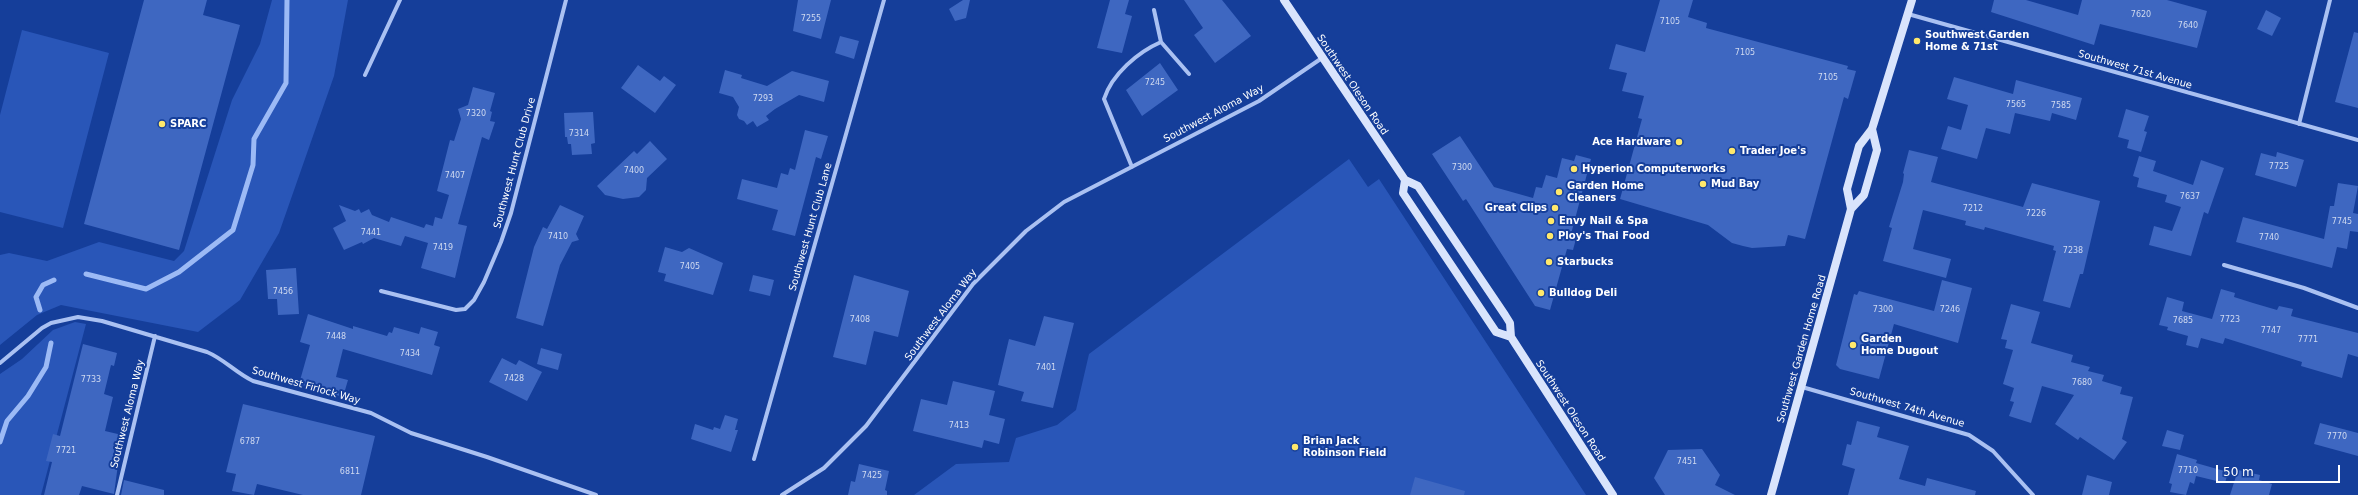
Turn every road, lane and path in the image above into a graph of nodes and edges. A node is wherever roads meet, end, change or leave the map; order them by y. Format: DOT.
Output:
graph roads {
  1 [pos="400,0"];
  2 [pos="566,0"];
  3 [pos="884,0"];
  4 [pos="1284,0"];
  5 [pos="1912,0"];
  6 [pos="2330,0"];
  7 [pos="1154,10"];
  8 [pos="1908,14"];
  9 [pos="1162,42"];
  10 [pos="1322,58"];
  11 [pos="1189,74"];
  12 [pos="365,75"];
  13 [pos="2299,124"];
  14 [pos="1872,129"];
  15 [pos="2358,140"];
  16 [pos="1132,167"];
  17 [pos="1405,180"];
  18 [pos="1851,209"];
  19 [pos="2224,265"];
  20 [pos="381,291"];
  21 [pos="2358,308"];
  22 [pos="155,336"];
  23 [pos="1511,338"];
  24 [pos="0,363"];
  25 [pos="1802,387"];
  26 [pos="754,459"];
  27 [pos="117,495"];
  28 [pos="596,495"];
  29 [pos="782,495"];
  30 [pos="1613,495"];
  31 [pos="1771,495"];
  32 [pos="2033,495"];
  1 -- 12 [label="street"];
  2 -- 20 [label="street, Southwest Hunt Club Drive"];
  3 -- 26 [label="street, Southwest Hunt Club Lane"];
  4 -- 10 [label="main road, Southwest Oleson Road"];
  5 -- 8 [label="main road, Southwest Garden Home Road"];
  6 -- 13 [label="street"];
  7 -- 9 [label="street"];
  8 -- 13 [label="street, Southwest 71st Avenue"];
  8 -- 14 [label="main road, Southwest Garden Home Road"];
  9 -- 11 [label="street"];
  9 -- 16 [label="street"];
  10 -- 16 [label="street, Southwest Aloma Way"];
  10 -- 17 [label="main road, Southwest Oleson Road"];
  13 -- 15 [label="street, Southwest 71st Avenue"];
  14 -- 18 [label="main road, Southwest Garden Home Road"];
  14 -- 18 [label="main road, Southwest Garden Home Road"];
  16 -- 29 [label="street, Southwest Aloma Way"];
  17 -- 23 [label="main road, Southwest Oleson Road"];
  17 -- 23 [label="main road, Southwest Oleson Road"];
  18 -- 25 [label="main road, Southwest Garden Home Road"];
  19 -- 21 [label="street"];
  22 -- 24 [label="street, Southwest Firlock Way"];
  22 -- 27 [label="street, Southwest Aloma Way"];
  22 -- 28 [label="street, Southwest Firlock Way"];
  23 -- 30 [label="main road, Southwest Oleson Road"];
  25 -- 31 [label="main road, Southwest Garden Home Road"];
  25 -- 32 [label="street, Southwest 74th Avenue"];
}
